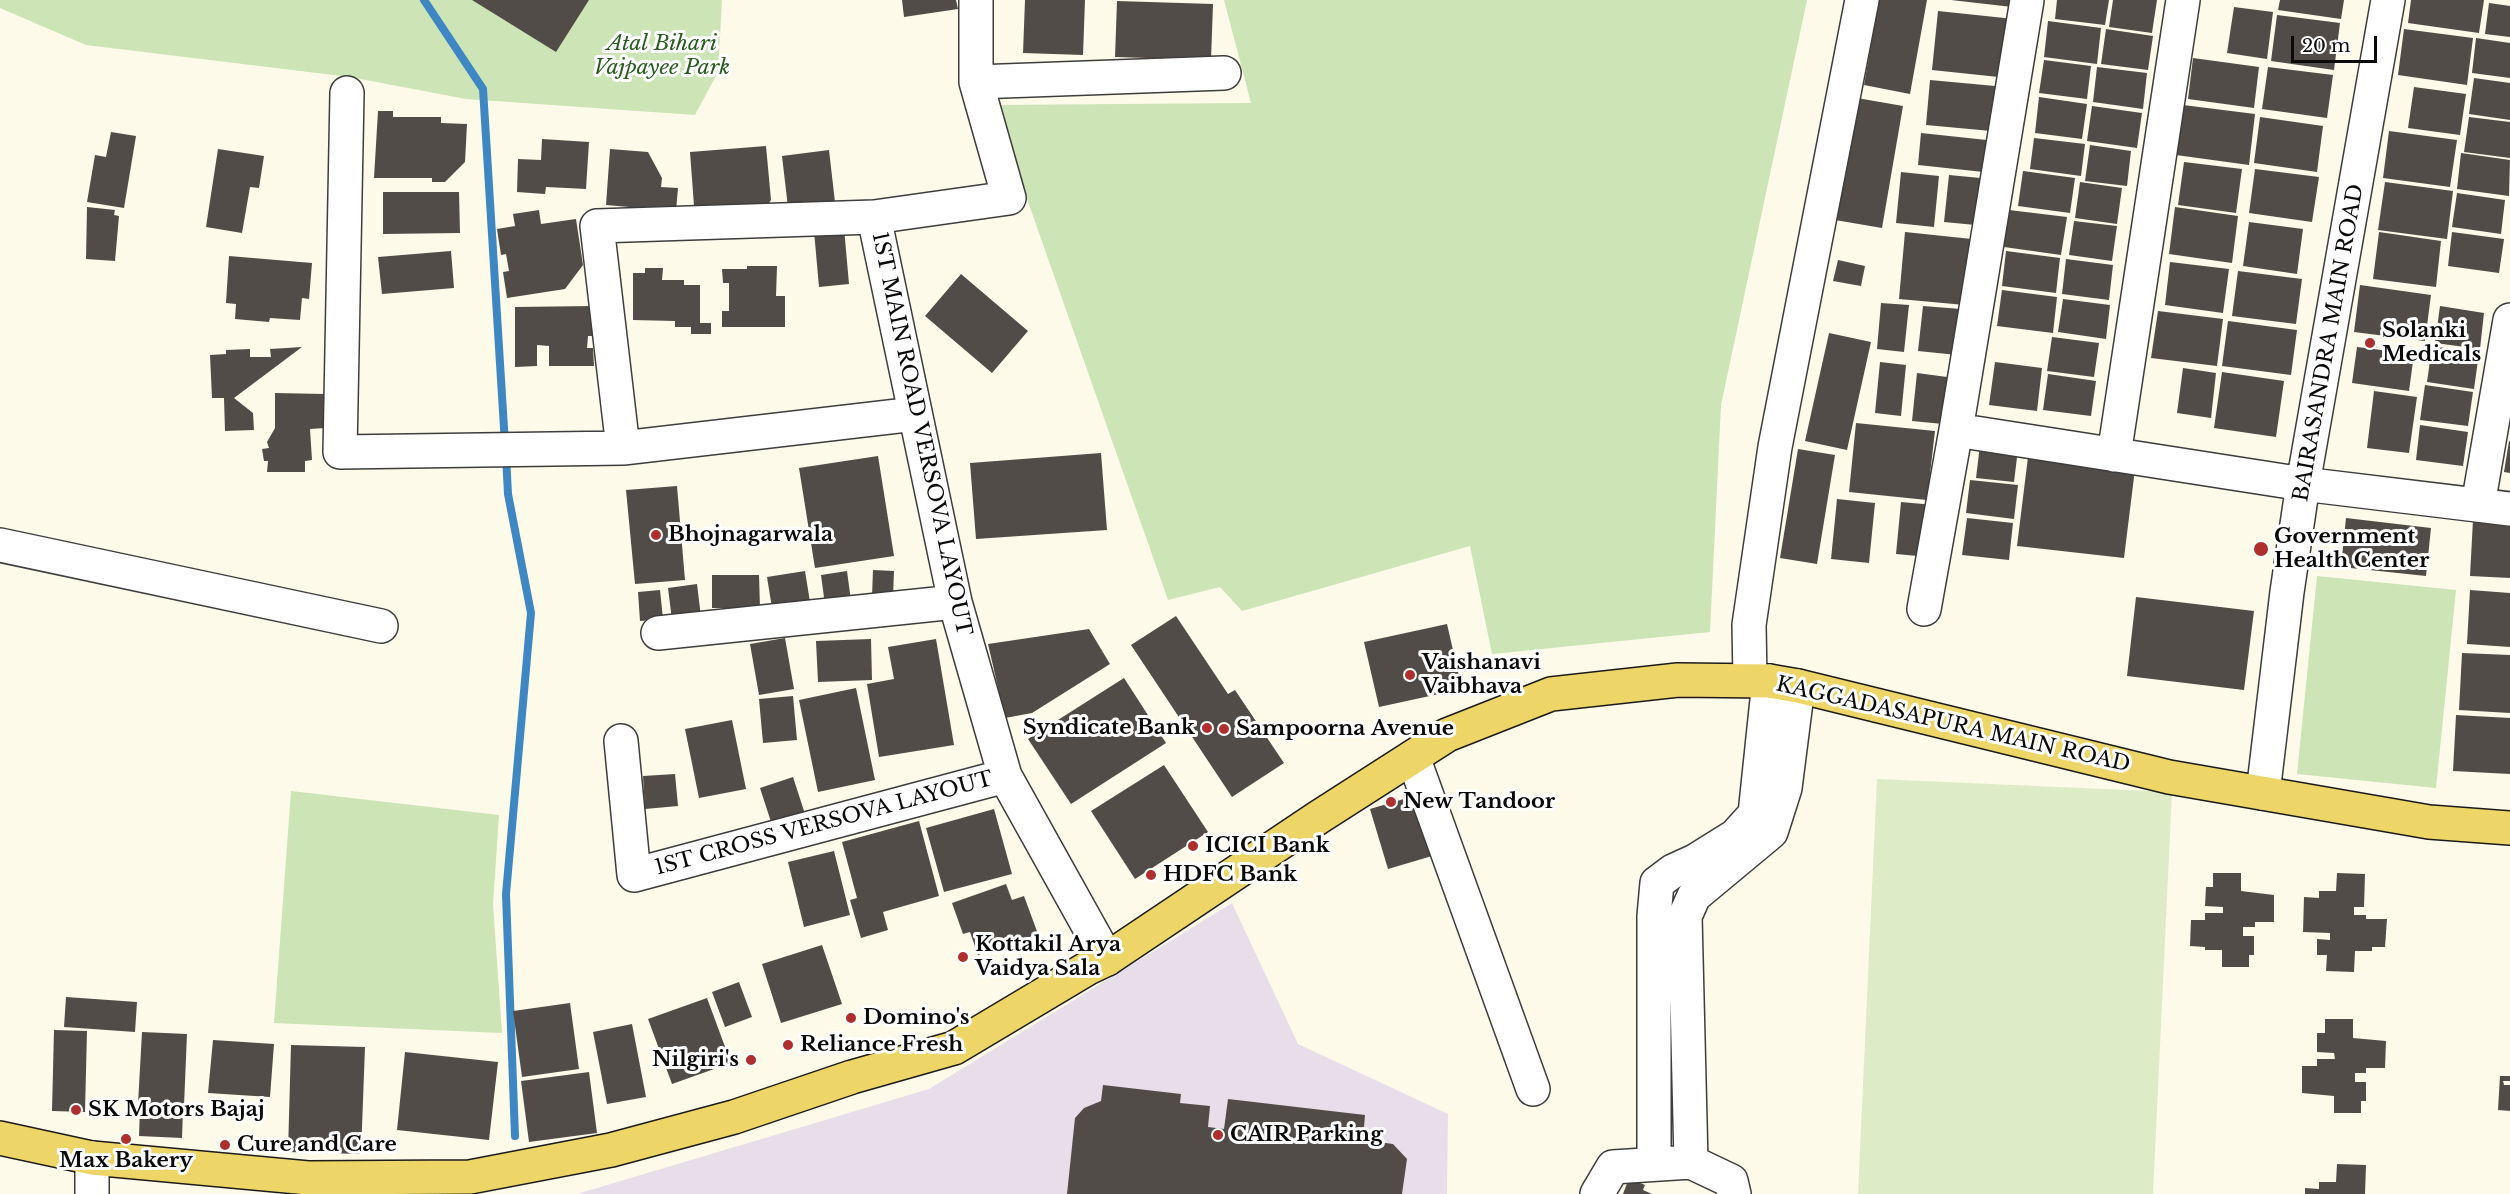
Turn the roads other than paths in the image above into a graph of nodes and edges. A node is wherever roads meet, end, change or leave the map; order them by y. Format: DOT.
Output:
graph roads {
  1 [pos="976,0"];
  2 [pos="1862,0"];
  3 [pos="2027,0"];
  4 [pos="2183,0"];
  5 [pos="2388,0"];
  6 [pos="1224,73"];
  7 [pos="976,82"];
  8 [pos="346,93"];
  9 [pos="874,217"];
  10 [pos="2510,320"];
  11 [pos="915,414"];
  12 [pos="1956,430"];
  13 [pos="623,448"];
  14 [pos="2114,454"];
  15 [pos="2303,484"];
  16 [pos="2478,505"];
  17 [pos="2510,510"];
  18 [pos="0,544"];
  19 [pos="955,602"];
  20 [pos="1924,609"];
  21 [pos="381,626"];
  22 [pos="658,633"];
  23 [pos="1772,682"];
  24 [pos="621,741"];
  25 [pos="1413,757"];
  26 [pos="1005,776"];
  27 [pos="2263,793"];
  28 [pos="2510,828"];
  29 [pos="1107,960"];
  30 [pos="1533,1089"];
  31 [pos="0,1138"];
  32 [pos="92,1158"];
  33 [pos="1691,1162"];
  34 [pos="1654,1163"];
  35 [pos="92,1194"];
  36 [pos="1597,1194"];
  37 [pos="1734,1194"];
  1 -- 7 [label="street, 1ST MAIN ROAD VERSOVA LAYOUT"];
  2 -- 23 [label="street"];
  3 -- 12 [label="street"];
  4 -- 14 [label="street"];
  5 -- 15 [label="street, BAIRASANDRA MAIN ROAD"];
  6 -- 7 [label="street"];
  7 -- 9 [label="street, 1ST MAIN ROAD VERSOVA LAYOUT"];
  8 -- 13 [label="street"];
  9 -- 11 [label="street, 1ST MAIN ROAD VERSOVA LAYOUT"];
  9 -- 13 [label="street"];
  10 -- 16 [label="street"];
  11 -- 13 [label="street"];
  11 -- 19 [label="street, 1ST MAIN ROAD VERSOVA LAYOUT"];
  12 -- 14 [label="street"];
  12 -- 20 [label="street"];
  14 -- 15 [label="street"];
  15 -- 16 [label="street"];
  15 -- 27 [label="street, BAIRASANDRA MAIN ROAD"];
  16 -- 17 [label="street"];
  18 -- 21 [label="street"];
  19 -- 22 [label="street"];
  19 -- 26 [label="street, 1ST MAIN ROAD VERSOVA LAYOUT"];
  23 -- 25 [label="main road, KAGGADASAPURA MAIN ROAD"];
  23 -- 27 [label="main road, KAGGADASAPURA MAIN ROAD"];
  23 -- 33 [label="street"];
  23 -- 34 [label="street"];
  24 -- 26 [label="street, 1ST CROSS VERSOVA LAYOUT"];
  25 -- 29 [label="main road, KAGGADASAPURA MAIN ROAD"];
  25 -- 30 [label="street"];
  26 -- 29 [label="street, 1ST MAIN ROAD VERSOVA LAYOUT"];
  27 -- 28 [label="main road, KAGGADASAPURA MAIN ROAD"];
  29 -- 32 [label="main road, KAGGADASAPURA MAIN ROAD"];
  31 -- 32 [label="main road, KAGGADASAPURA MAIN ROAD"];
  32 -- 35 [label="street"];
  33 -- 34 [label="street"];
  33 -- 37 [label="street"];
  34 -- 36 [label="street"];
}
